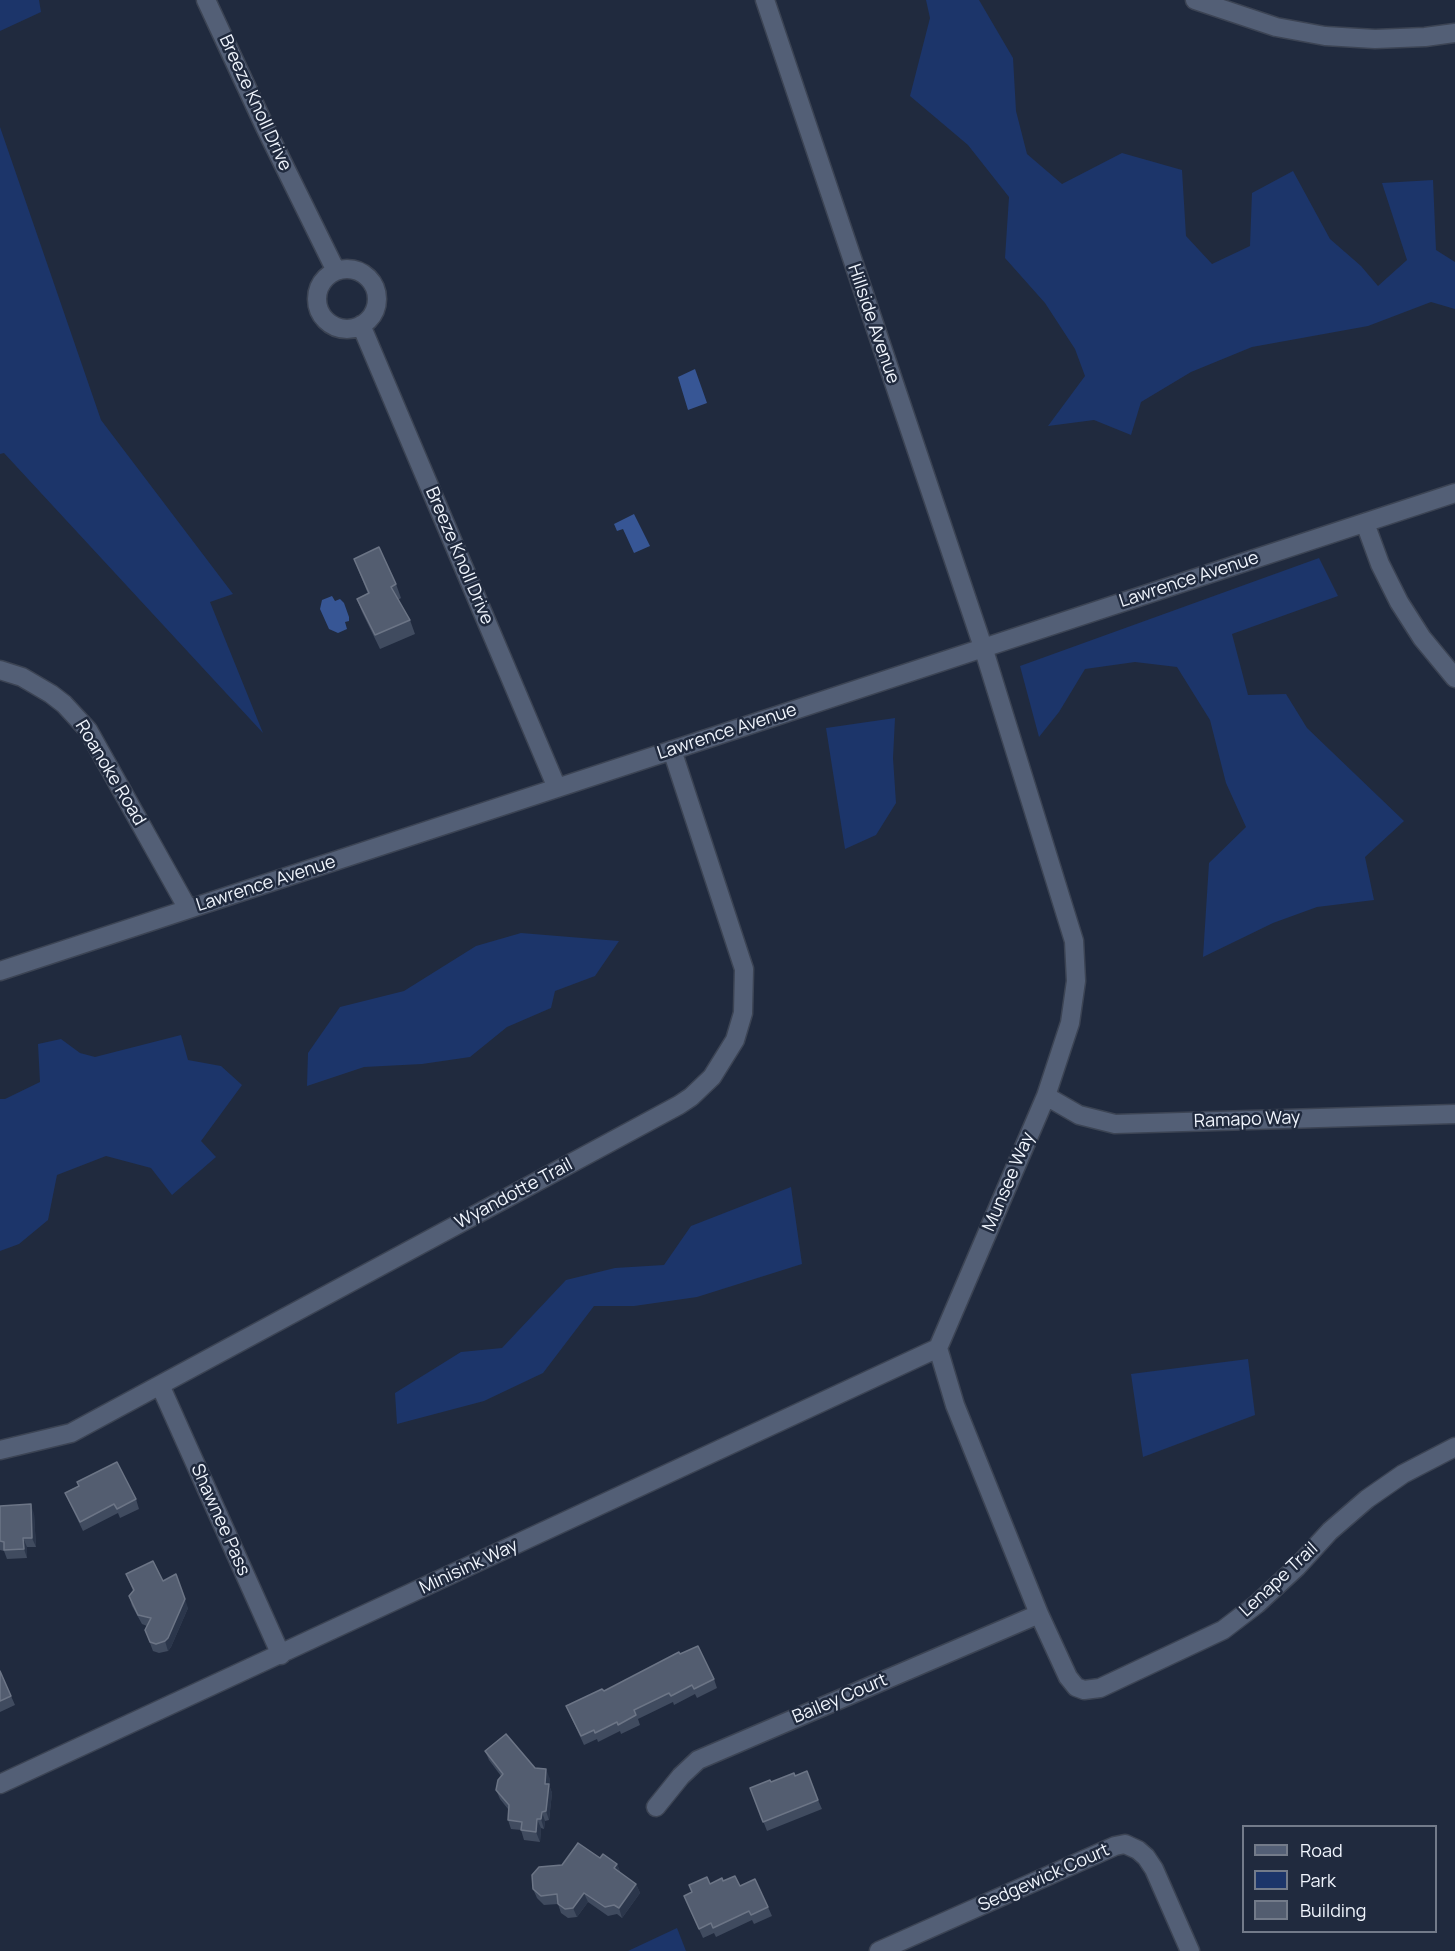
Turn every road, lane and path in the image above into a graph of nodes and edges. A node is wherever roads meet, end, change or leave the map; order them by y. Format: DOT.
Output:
graph roads {
  1 [pos="206,0"];
  2 [pos="765,0"];
  3 [pos="1195,0"];
  4 [pos="1455,33"];
  5 [pos="336,271"];
  6 [pos="361,325"];
  7 [pos="1455,493"];
  8 [pos="1365,523"];
  9 [pos="983,647"];
  10 [pos="0,670"];
  11 [pos="1455,678"];
  12 [pos="672,750"];
  13 [pos="556,788"];
  14 [pos="188,909"];
  15 [pos="0,971"];
  16 [pos="1046,1096"];
  17 [pos="1455,1114"];
  18 [pos="938,1348"];
  19 [pos="160,1385"];
  20 [pos="1455,1447"];
  21 [pos="0,1450"];
  22 [pos="1039,1614"];
  23 [pos="281,1655"];
  24 [pos="0,1784"];
  25 [pos="656,1807"];
  26 [pos="879,1951"];
  27 [pos="1191,1951"];
  1 -- 5 [label="street, Breeze Knoll Drive"];
  2 -- 9 [label="street, Hillside Avenue"];
  3 -- 4 [label="street"];
  5 -- 6 [label="street"];
  5 -- 6 [label="street"];
  6 -- 13 [label="street, Breeze Knoll Drive"];
  7 -- 8 [label="street, Lawrence Avenue"];
  8 -- 9 [label="street, Lawrence Avenue"];
  8 -- 11 [label="street"];
  9 -- 12 [label="street, Lawrence Avenue"];
  9 -- 16 [label="street, Munsee Way"];
  10 -- 14 [label="street, Roanoke Road"];
  12 -- 13 [label="street, Lawrence Avenue"];
  12 -- 19 [label="street, Wyandotte Trail"];
  13 -- 14 [label="street, Lawrence Avenue"];
  14 -- 15 [label="street, Lawrence Avenue"];
  16 -- 17 [label="street, Ramapo Way"];
  16 -- 18 [label="street, Munsee Way"];
  18 -- 22 [label="street"];
  18 -- 23 [label="street, Minisink Way"];
  19 -- 21 [label="street, Wyandotte Trail"];
  19 -- 23 [label="street, Shawnee Pass"];
  20 -- 22 [label="street, Lenape Trail"];
  22 -- 25 [label="street, Bailey Court"];
  23 -- 24 [label="street, Minisink Way"];
  26 -- 27 [label="street, Sedgewick Court"];
}
